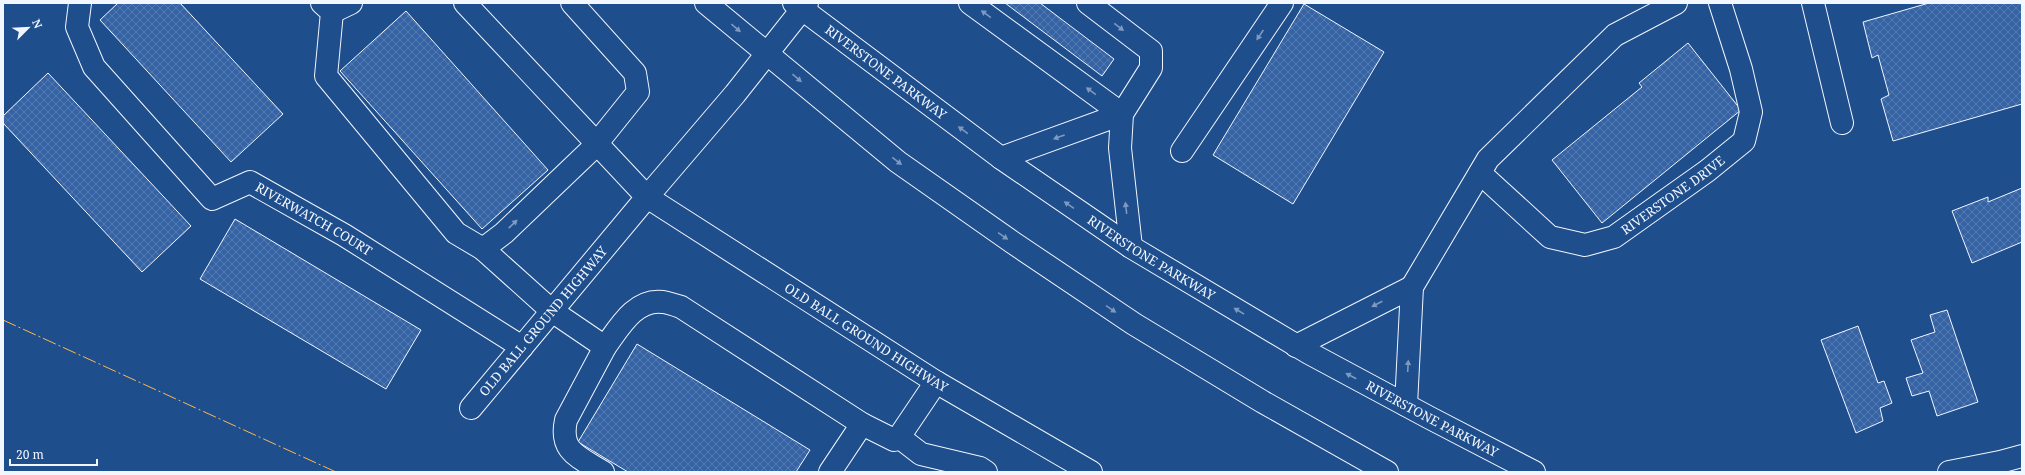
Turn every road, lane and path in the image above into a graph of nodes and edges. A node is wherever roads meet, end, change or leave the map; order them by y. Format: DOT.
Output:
graph roads {
  1 [pos="80,3"];
  2 [pos="351,3"];
  3 [pos="465,3"];
  4 [pos="572,3"];
  5 [pos="706,3"];
  6 [pos="970,3"];
  7 [pos="1088,3"];
  8 [pos="1282,3"];
  9 [pos="1676,3"];
  10 [pos="1720,3"];
  11 [pos="1813,3"];
  12 [pos="801,5"];
  13 [pos="327,8"];
  14 [pos="767,53"];
  15 [pos="1122,114"];
  16 [pos="1842,123"];
  17 [pos="597,143"];
  18 [pos="1182,151"];
  19 [pos="1001,158"];
  20 [pos="1480,173"];
  21 [pos="647,196"];
  22 [pos="1131,247"];
  23 [pos="483,249"];
  24 [pos="1412,287"];
  25 [pos="552,311"];
  26 [pos="1296,346"];
  27 [pos="522,347"];
  28 [pos="605,347"];
  29 [pos="936,382"];
  30 [pos="1406,405"];
  31 [pos="471,408"];
  32 [pos="862,424"];
  33 [pos="899,436"];
  34 [pos="2022,456"];
  35 [pos="922,463"];
  36 [pos="603,472"];
  37 [pos="830,472"];
  38 [pos="986,472"];
  39 [pos="1091,472"];
  40 [pos="1387,472"];
  41 [pos="1534,472"];
  42 [pos="1949,472"];
  1 -- 27 [label="main road, RIVERWATCH COURT"];
  2 -- 13 [label="main road"];
  3 -- 17 [label="main road"];
  4 -- 17 [label="main road"];
  5 -- 14 [label="main road, one-way"];
  15 -- 6 [label="main road, one-way"];
  7 -- 15 [label="main road, one-way"];
  8 -- 18 [label="main road, one-way"];
  9 -- 20 [label="main road"];
  10 -- 20 [label="main road, RIVERSTONE DRIVE"];
  11 -- 16 [label="main road"];
  12 -- 14 [label="main road, OLD BALL GROUND HIGHWAY"];
  19 -- 12 [label="main road, RIVERSTONE PARKWAY, one-way"];
  13 -- 23 [label="main road"];
  14 -- 21 [label="main road, OLD BALL GROUND HIGHWAY"];
  14 -- 40 [label="main road, one-way"];
  15 -- 19 [label="main road, one-way"];
  22 -- 15 [label="main road, one-way"];
  17 -- 21 [label="main road"];
  23 -- 17 [label="main road, one-way"];
  22 -- 19 [label="main road, RIVERSTONE PARKWAY, one-way"];
  20 -- 24 [label="main road"];
  21 -- 25 [label="main road, OLD BALL GROUND HIGHWAY"];
  21 -- 29 [label="main road, OLD BALL GROUND HIGHWAY"];
  26 -- 22 [label="main road, RIVERSTONE PARKWAY, one-way"];
  23 -- 25 [label="main road"];
  24 -- 26 [label="main road, one-way"];
  30 -- 24 [label="main road, one-way"];
  25 -- 27 [label="main road, OLD BALL GROUND HIGHWAY"];
  25 -- 28 [label="main road"];
  30 -- 26 [label="main road, RIVERSTONE PARKWAY, one-way"];
  27 -- 31 [label="main road, OLD BALL GROUND HIGHWAY"];
  28 -- 32 [label="main road"];
  28 -- 36 [label="main road"];
  29 -- 33 [label="main road"];
  29 -- 39 [label="main road, OLD BALL GROUND HIGHWAY"];
  30 -- 41 [label="main road, RIVERSTONE PARKWAY"];
  32 -- 33 [label="main road"];
  32 -- 37 [label="main road"];
  33 -- 35 [label="main road"];
  34 -- 42 [label="main road"];
  35 -- 38 [label="main road"];
}
